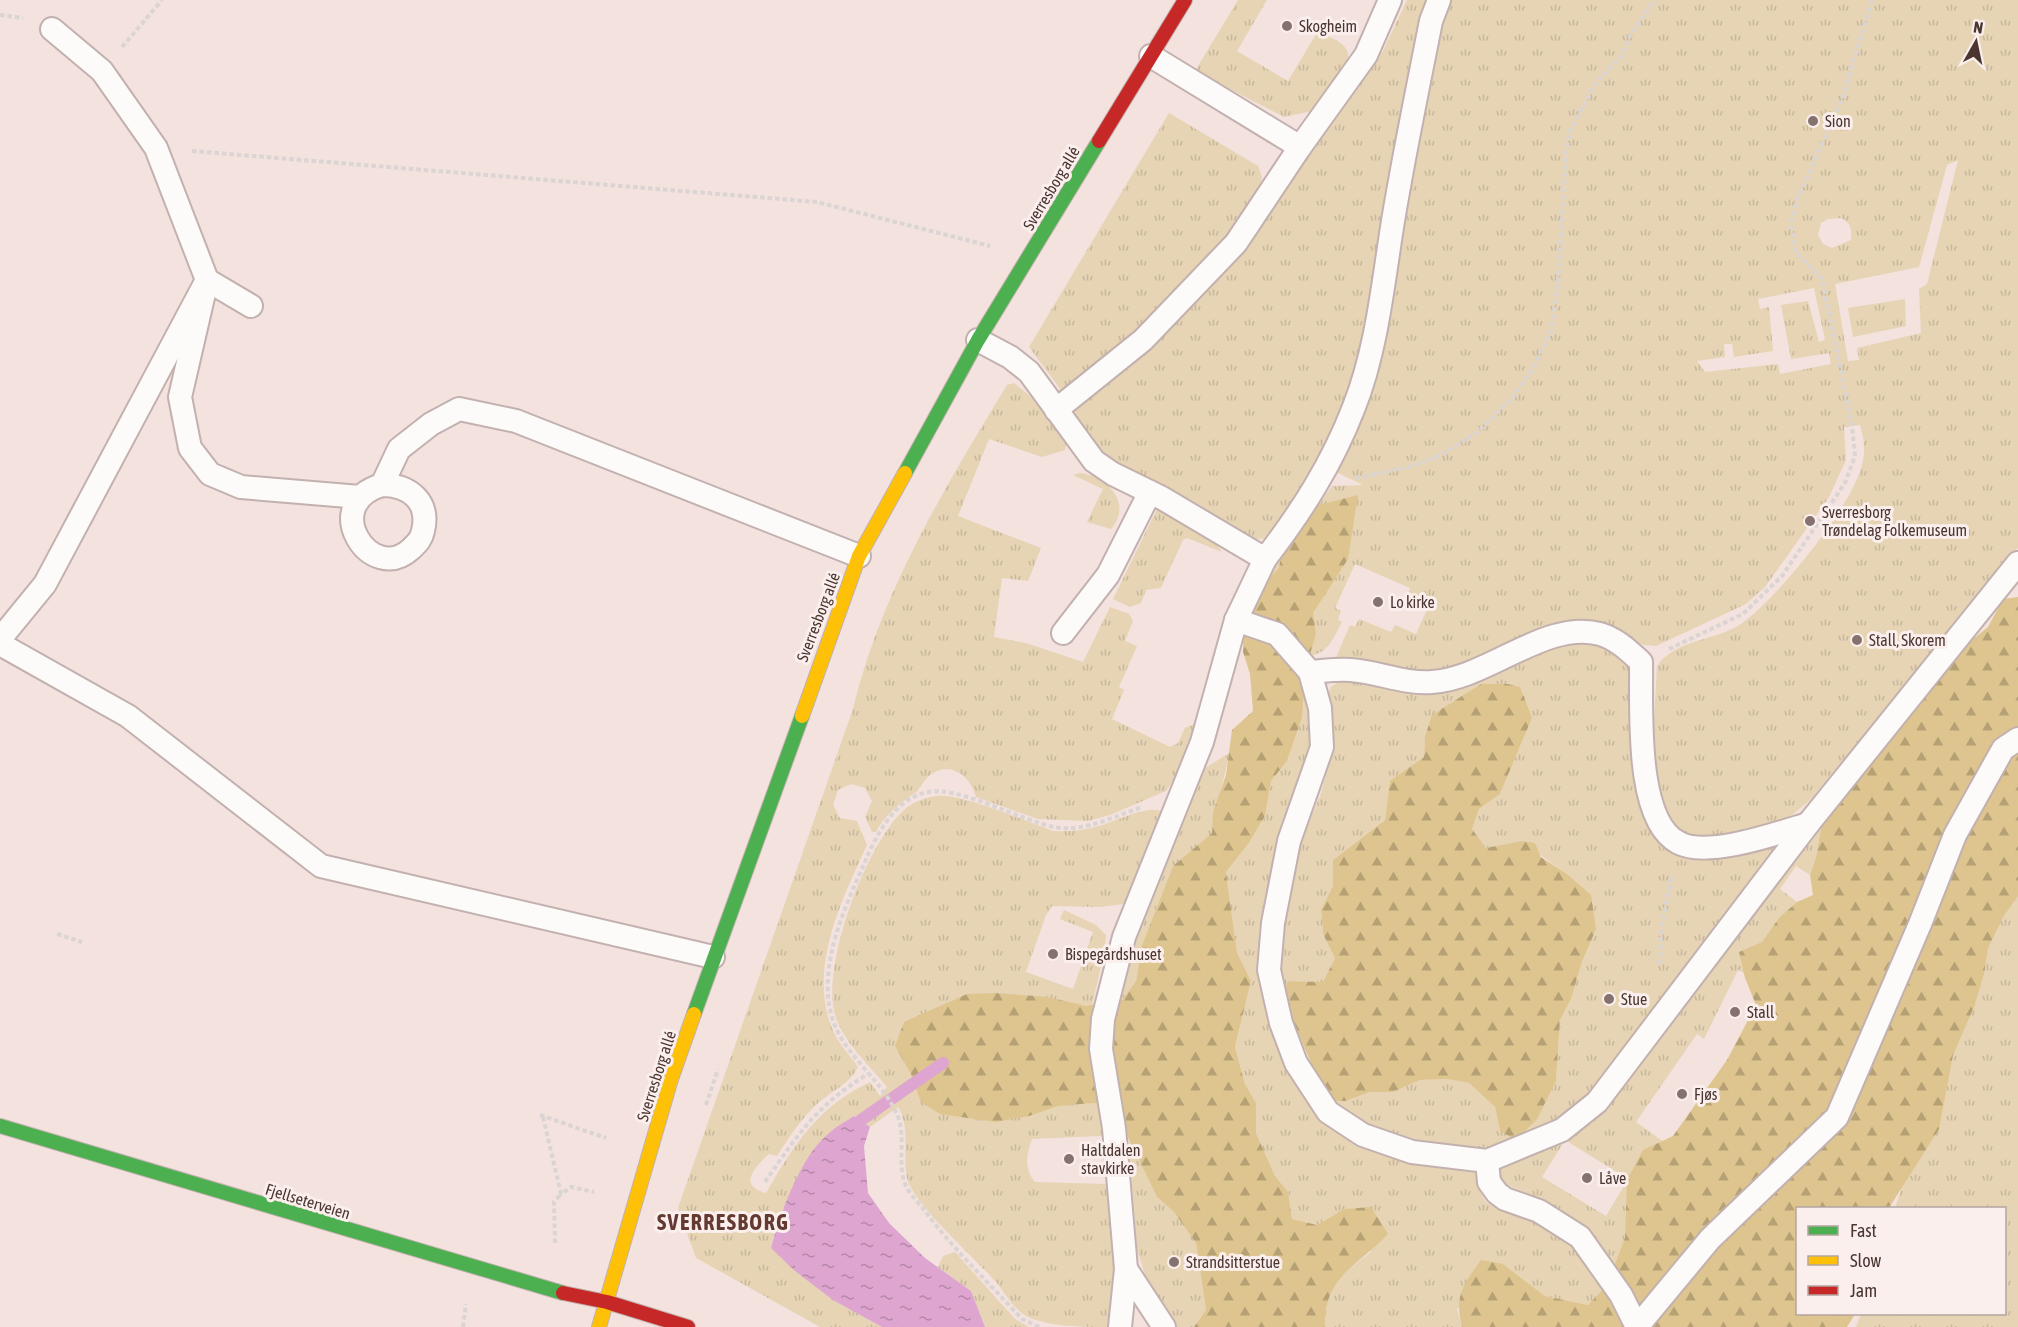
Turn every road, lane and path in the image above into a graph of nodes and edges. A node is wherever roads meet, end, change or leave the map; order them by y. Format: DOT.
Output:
graph roads {
  1 [pos="162,0"];
  2 [pos="1185,0"];
  3 [pos="1390,0"];
  4 [pos="1439,0"];
  5 [pos="1654,0"];
  6 [pos="1872,0"];
  7 [pos="52,29"];
  8 [pos="1151,56"];
  9 [pos="102,71"];
  10 [pos="1300,147"];
  11 [pos="156,148"];
  12 [pos="994,247"];
  13 [pos="207,280"];
  14 [pos="251,306"];
  15 [pos="978,340"];
  16 [pos="1056,410"];
  17 [pos="1319,480"];
  18 [pos="382,485"];
  19 [pos="1150,492"];
  20 [pos="360,497"];
  21 [pos="859,556"];
  22 [pos="1265,559"];
  23 [pos="2018,563"];
  24 [pos="1236,620"];
  25 [pos="1063,633"];
  26 [pos="0,642"];
  27 [pos="1641,662"];
  28 [pos="1310,672"];
  29 [pos="2018,739"];
  30 [pos="1178,803"];
  31 [pos="1808,825"];
  32 [pos="1679,844"];
  33 [pos="57,934"];
  34 [pos="82,942"];
  35 [pos="713,957"];
  36 [pos="1660,1019"];
  37 [pos="719,1066"];
  38 [pos="868,1074"];
  39 [pos="704,1110"];
  40 [pos="0,1126"];
  41 [pos="606,1137"];
  42 [pos="1487,1161"];
  43 [pos="765,1182"];
  44 [pos="594,1192"];
  45 [pos="561,1194"];
  46 [pos="555,1243"];
  47 [pos="1126,1269"];
  48 [pos="468,1293"];
  49 [pos="607,1302"];
  50 [pos="463,1327"];
  51 [pos="599,1327"];
  52 [pos="688,1327"];
  53 [pos="1039,1327"];
  54 [pos="1120,1327"];
  55 [pos="1164,1327"];
  56 [pos="1637,1327"];
  1 -- 9 [label="path"];
  2 -- 8 [label="street, Sverresborg allé"];
  3 -- 10 [label="lane"];
  4 -- 17 [label="lane"];
  5 -- 17 [label="path"];
  6 -- 27 [label="path"];
  7 -- 9 [label="lane"];
  8 -- 10 [label="lane"];
  8 -- 15 [label="street, Sverresborg allé"];
  9 -- 11 [label="lane"];
  10 -- 16 [label="lane"];
  11 -- 12 [label="path"];
  11 -- 13 [label="lane"];
  13 -- 14 [label="lane"];
  13 -- 20 [label="lane"];
  13 -- 26 [label="lane"];
  15 -- 16 [label="lane"];
  15 -- 21 [label="street, Sverresborg allé"];
  16 -- 19 [label="lane"];
  17 -- 22 [label="lane"];
  18 -- 20 [label="lane"];
  18 -- 20 [label="lane"];
  18 -- 21 [label="lane"];
  19 -- 22 [label="lane"];
  19 -- 25 [label="lane"];
  21 -- 35 [label="street, Sverresborg allé"];
  22 -- 24 [label="lane"];
  23 -- 31 [label="lane"];
  24 -- 28 [label="lane"];
  24 -- 30 [label="lane"];
  26 -- 35 [label="lane"];
  27 -- 28 [label="lane"];
  27 -- 32 [label="lane"];
  28 -- 42 [label="lane"];
  29 -- 56 [label="lane"];
  30 -- 38 [label="path"];
  30 -- 47 [label="lane"];
  31 -- 32 [label="lane"];
  31 -- 36 [label="lane"];
  32 -- 36 [label="path"];
  33 -- 34 [label="path"];
  35 -- 49 [label="street, Sverresborg allé"];
  36 -- 42 [label="lane"];
  37 -- 39 [label="path"];
  38 -- 43 [label="path"];
  38 -- 53 [label="path"];
  40 -- 49 [label="street, Fjellseterveien"];
  41 -- 45 [label="path"];
  42 -- 56 [label="lane"];
  44 -- 45 [label="path"];
  45 -- 46 [label="path"];
  47 -- 54 [label="lane"];
  47 -- 55 [label="lane"];
  48 -- 50 [label="path"];
  49 -- 51 [label="street, Sverresborg allé"];
  49 -- 52 [label="street, Fjellseterveien"];
}
